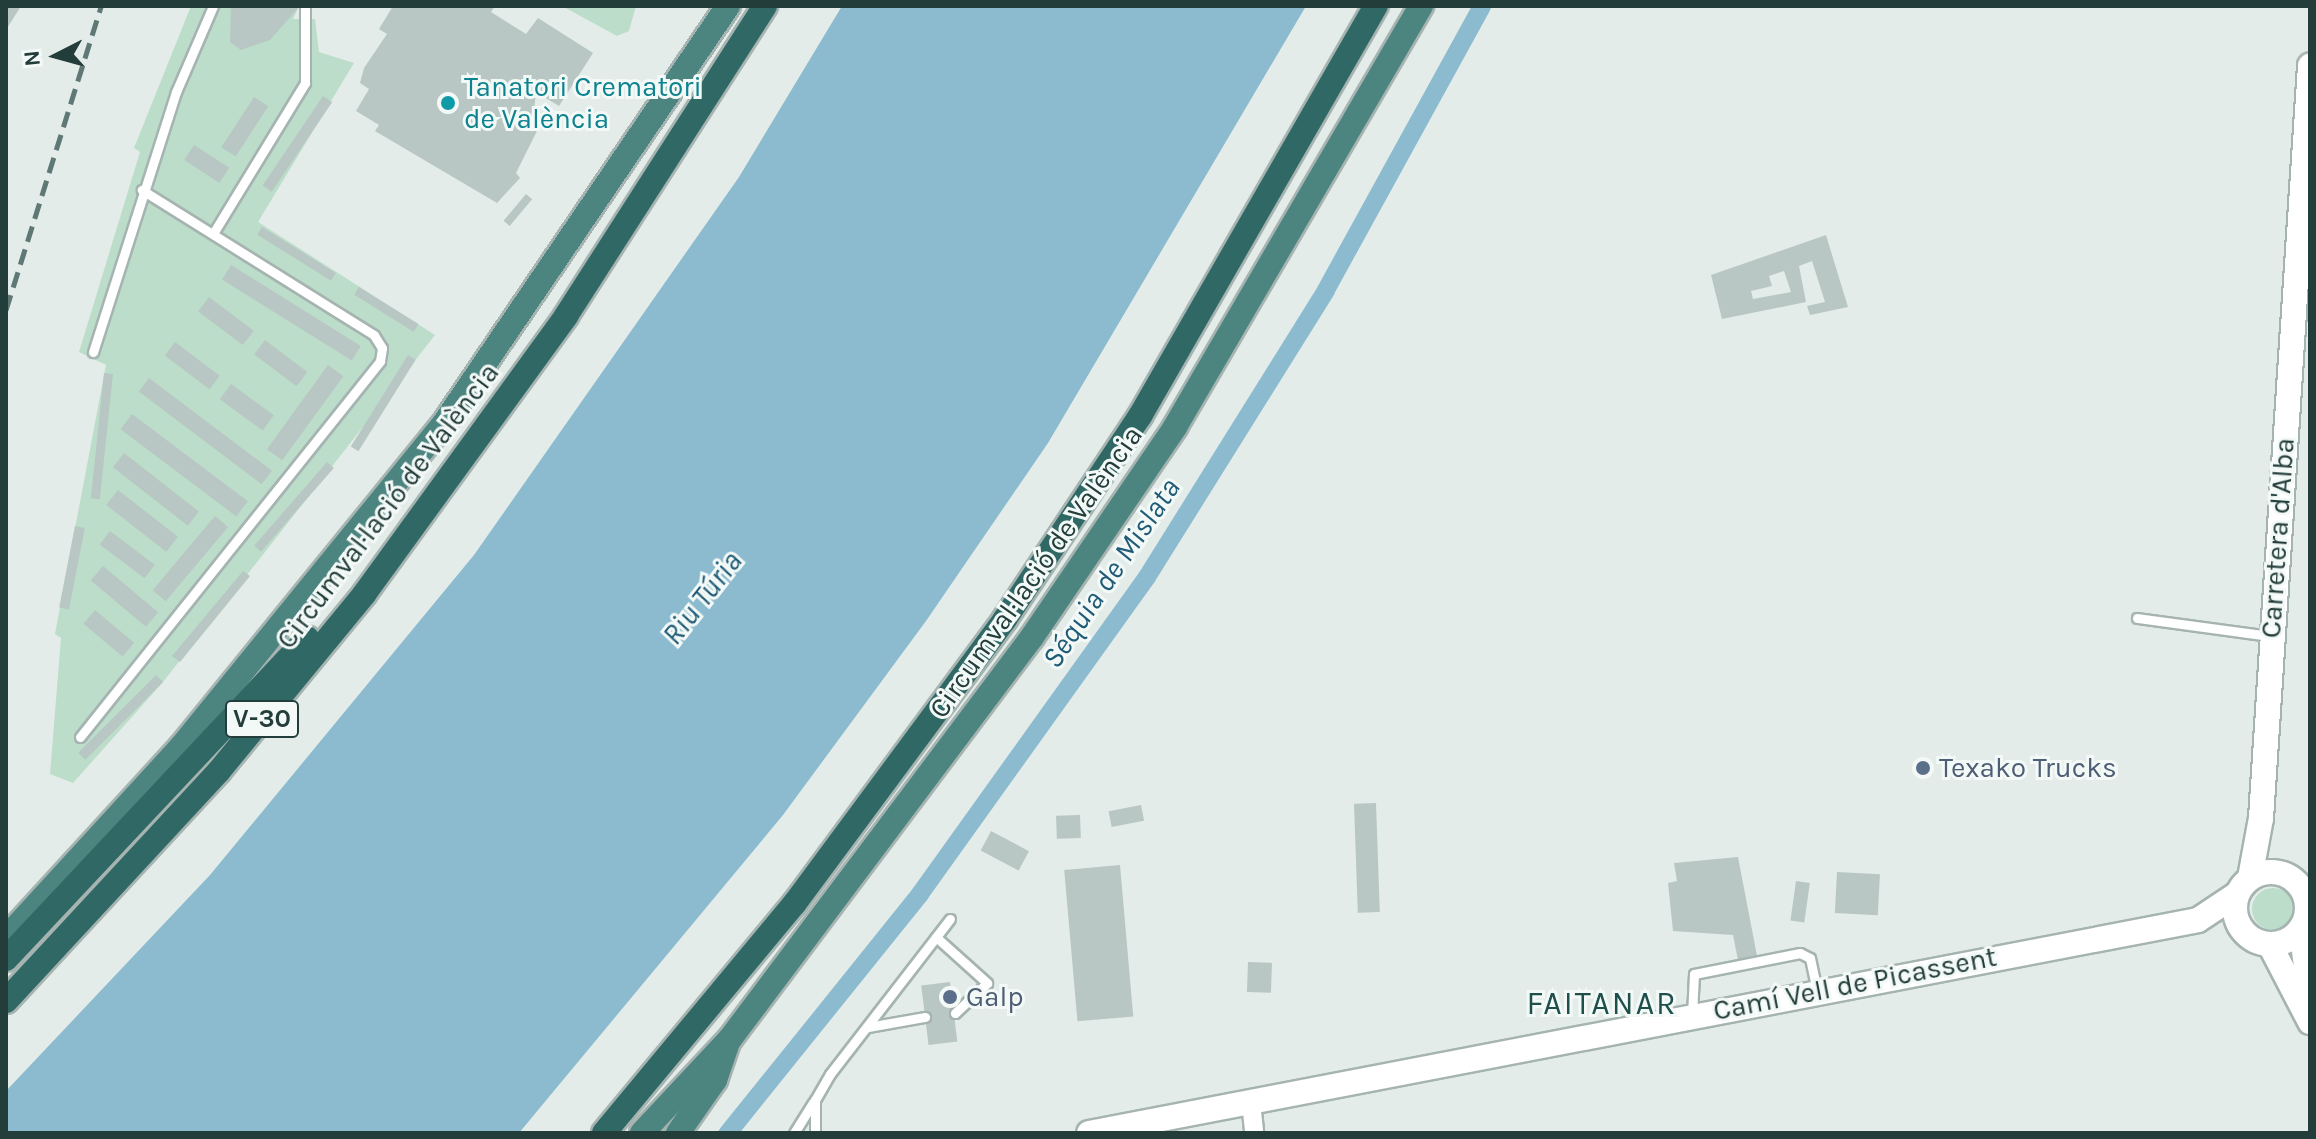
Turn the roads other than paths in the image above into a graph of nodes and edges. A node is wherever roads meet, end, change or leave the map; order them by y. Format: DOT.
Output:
graph roads {
  1 [pos="213,6"];
  2 [pos="305,6"];
  3 [pos="728,6"];
  4 [pos="765,6"];
  5 [pos="1376,6"];
  6 [pos="1421,6"];
  7 [pos="714,16"];
  8 [pos="2310,66"];
  9 [pos="142,190"];
  10 [pos="214,232"];
  11 [pos="93,352"];
  12 [pos="494,417"];
  13 [pos="2137,618"];
  14 [pos="2271,636"];
  15 [pos="80,737"];
  16 [pos="2253,881"];
  17 [pos="950,919"];
  18 [pos="2198,920"];
  19 [pos="2301,928"];
  20 [pos="2245,934"];
  21 [pos="936,937"];
  22 [pos="6,938"];
  23 [pos="2270,945"];
  24 [pos="6,959"];
  25 [pos="1817,992"];
  26 [pos="2310,996"];
  27 [pos="6,1001"];
  28 [pos="955,1013"];
  29 [pos="1692,1015"];
  30 [pos="925,1017"];
  31 [pos="2310,1022"];
  32 [pos="868,1027"];
  33 [pos="730,1039"];
  34 [pos="815,1100"];
  35 [pos="1251,1102"];
  36 [pos="604,1133"];
  37 [pos="642,1133"];
  38 [pos="678,1133"];
  39 [pos="794,1133"];
  40 [pos="815,1133"];
  41 [pos="1089,1133"];
  42 [pos="1254,1133"];
  1 -- 9 [label="lane"];
  2 -- 10 [label="lane"];
  3 -- 7 [label="highway, Circumval·lació de València / V-30"];
  4 -- 12 [label="highway, Circumval·lació de València / V-30"];
  5 -- 36 [label="highway, Circumval·lació de València"];
  6 -- 33 [label="highway, Circumval·lació de València"];
  7 -- 22 [label="highway, Circumval·lació de València / V-30"];
  8 -- 14 [label="street, Carretera d'Alba"];
  9 -- 10 [label="lane"];
  9 -- 11 [label="lane"];
  10 -- 15 [label="lane"];
  12 -- 24 [label="highway"];
  12 -- 27 [label="highway, Circumval·lació de València / V-30"];
  13 -- 14 [label="lane"];
  14 -- 16 [label="street, Carretera d'Alba"];
  16 -- 18 [label="street, Camí Vell de Picassent"];
  16 -- 19 [label="street"];
  16 -- 20 [label="street"];
  17 -- 21 [label="lane"];
  18 -- 20 [label="street, Camí Vell de Picassent"];
  18 -- 25 [label="street, Camí Vell de Picassent"];
  19 -- 23 [label="street"];
  19 -- 26 [label="street"];
  20 -- 23 [label="street"];
  21 -- 28 [label="lane"];
  21 -- 32 [label="lane"];
  23 -- 31 [label="street"];
  25 -- 29 [label="street, Camí Vell de Picassent"];
  25 -- 29 [label="lane"];
  29 -- 35 [label="street, Camí Vell de Picassent"];
  30 -- 32 [label="lane"];
  32 -- 34 [label="lane"];
  33 -- 37 [label="highway, Circumval·lació de València"];
  33 -- 38 [label="highway"];
  34 -- 39 [label="lane"];
  34 -- 40 [label="lane"];
  35 -- 41 [label="street, Camí Vell de Picassent"];
  35 -- 42 [label="street"];
}
